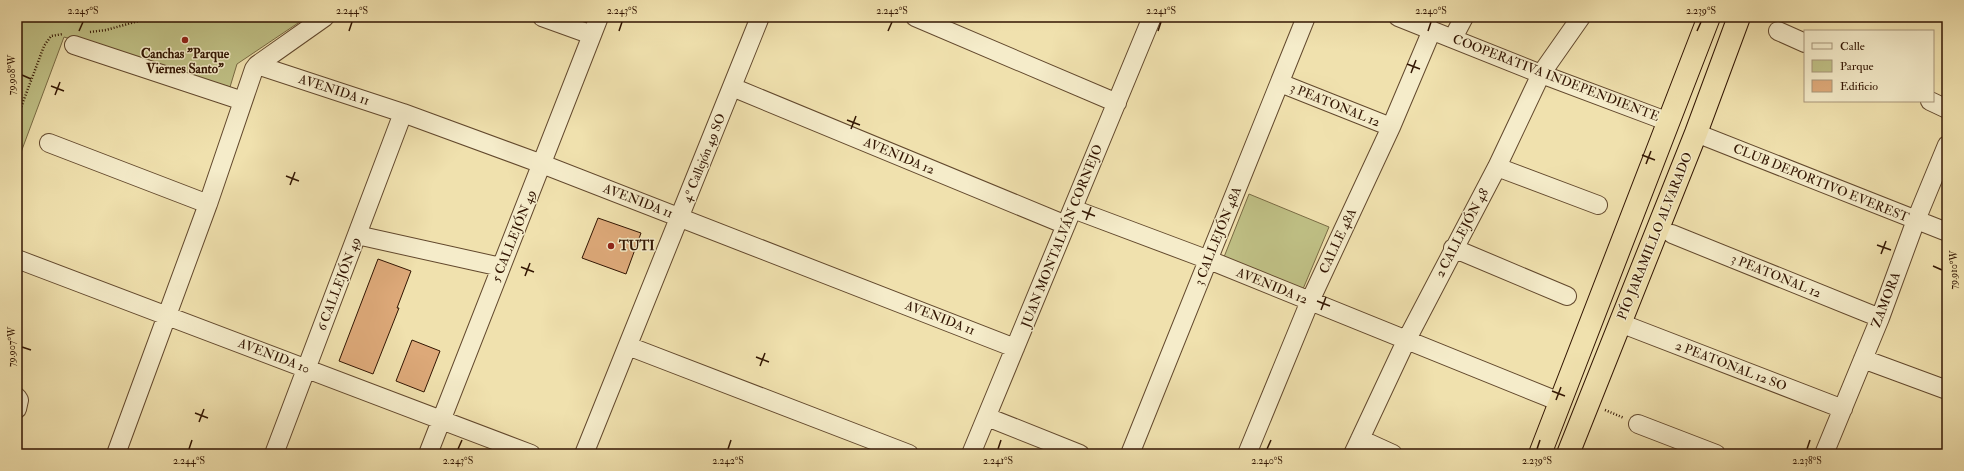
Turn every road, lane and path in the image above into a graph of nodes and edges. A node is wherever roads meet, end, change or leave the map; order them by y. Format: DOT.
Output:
graph roads {
  1 [pos="325,17"];
  2 [pos="542,17"];
  3 [pos="599,17"];
  4 [pos="760,17"];
  5 [pos="915,17"];
  6 [pos="1152,17"];
  7 [pos="1306,17"];
  8 [pos="1398,17"];
  9 [pos="1464,17"];
  10 [pos="1581,17"];
  11 [pos="1709,17"];
  12 [pos="1739,17"];
  13 [pos="1432,30"];
  14 [pos="1778,31"];
  15 [pos="592,35"];
  16 [pos="1453,38"];
  17 [pos="1804,43"];
  18 [pos="74,45"];
  19 [pos="257,64"];
  20 [pos="1541,74"];
  21 [pos="1280,83"];
  22 [pos="732,87"];
  23 [pos="243,101"];
  24 [pos="1932,102"];
  25 [pos="1117,103"];
  26 [pos="1947,109"];
  27 [pos="404,113"];
  28 [pos="1669,122"];
  29 [pos="1391,127"];
  30 [pos="1696,133"];
  31 [pos="49,144"];
  32 [pos="1947,145"];
  33 [pos="542,164"];
  34 [pos="1497,167"];
  35 [pos="208,204"];
  36 [pos="1598,205"];
  37 [pos="1073,209"];
  38 [pos="680,217"];
  39 [pos="1916,220"];
  40 [pos="1066,225"];
  41 [pos="1947,232"];
  42 [pos="1672,234"];
  43 [pos="357,235"];
  44 [pos="1453,248"];
  45 [pos="17,259"];
  46 [pos="1209,260"];
  47 [pos="501,267"];
  48 [pos="1566,296"];
  49 [pos="1310,301"];
  50 [pos="166,316"];
  51 [pos="1880,318"];
  52 [pos="1620,323"];
  53 [pos="1406,341"];
  54 [pos="628,346"];
  55 [pos="1015,348"];
  56 [pos="1863,358"];
  57 [pos="307,368"];
  58 [pos="1947,390"];
  59 [pos="17,397"];
  60 [pos="1560,402"];
  61 [pos="1588,403"];
  62 [pos="17,409"];
  63 [pos="1843,409"];
  64 [pos="987,417"];
  65 [pos="441,419"];
  66 [pos="1638,424"];
  67 [pos="1356,447"];
  68 [pos="116,454"];
  69 [pos="274,454"];
  70 [pos="428,454"];
  71 [pos="531,454"];
  72 [pos="584,454"];
  73 [pos="909,454"];
  74 [pos="972,454"];
  75 [pos="1080,454"];
  76 [pos="1130,454"];
  77 [pos="1247,454"];
  78 [pos="1393,454"];
  79 [pos="1540,454"];
  80 [pos="1568,454"];
  81 [pos="1716,454"];
  82 [pos="1824,454"];
  1 -- 19 [label="street"];
  2 -- 15 [label="street"];
  3 -- 15 [label="street, 5 CALLEJÓN 49"];
  4 -- 22 [label="street, 4º Callejón 49 SO"];
  5 -- 25 [label="street"];
  6 -- 25 [label="street, JUAN MONTALVÁN CORNEJO"];
  7 -- 21 [label="street, 3 CALLEJÓN 48A"];
  8 -- 13 [label="street, COOPERATIVA INDEPENDIENTE"];
  9 -- 16 [label="street"];
  10 -- 20 [label="street, 2 CALLEJÓN 48"];
  11 -- 28 [label="highway"];
  12 -- 30 [label="highway, PÍO JARAMILLO ALVARADO"];
  13 -- 16 [label="street, COOPERATIVA INDEPENDIENTE"];
  13 -- 29 [label="street, CALLE 48A"];
  14 -- 17 [label="street"];
  15 -- 33 [label="street, 5 CALLEJÓN 49"];
  16 -- 20 [label="street, COOPERATIVA INDEPENDIENTE"];
  18 -- 23 [label="street"];
  19 -- 23 [label="street"];
  19 -- 27 [label="street, AVENIDA 11"];
  20 -- 28 [label="street, COOPERATIVA INDEPENDIENTE"];
  20 -- 34 [label="street, 2 CALLEJÓN 48"];
  21 -- 29 [label="street, 3 PEATONAL 12"];
  21 -- 46 [label="street, 3 CALLEJÓN 48A"];
  22 -- 38 [label="street, 4º Callejón 49 SO"];
  22 -- 40 [label="street, AVENIDA 12"];
  23 -- 35 [label="street"];
  24 -- 26 [label="street"];
  25 -- 37 [label="street, JUAN MONTALVÁN CORNEJO"];
  27 -- 33 [label="street, AVENIDA 11"];
  27 -- 43 [label="street, 6 CALLEJÓN 49"];
  28 -- 60 [label="highway"];
  29 -- 49 [label="street, CALLE 48A"];
  30 -- 39 [label="street, CLUB DEPORTIVO EVEREST"];
  30 -- 52 [label="highway, PÍO JARAMILLO ALVARADO"];
  31 -- 35 [label="street"];
  32 -- 39 [label="street, ZAMORA"];
  33 -- 38 [label="street, AVENIDA 11"];
  33 -- 47 [label="street, 5 CALLEJÓN 49"];
  34 -- 36 [label="street"];
  34 -- 44 [label="street, 2 CALLEJÓN 48"];
  35 -- 50 [label="street"];
  37 -- 40 [label="street, JUAN MONTALVÁN CORNEJO"];
  37 -- 46 [label="street, AVENIDA 12"];
  38 -- 54 [label="street, 4º Callejón 49 SO"];
  38 -- 55 [label="street, AVENIDA 11"];
  39 -- 41 [label="street, CLUB DEPORTIVO EVEREST"];
  39 -- 51 [label="street, ZAMORA"];
  40 -- 55 [label="street, JUAN MONTALVÁN CORNEJO"];
  42 -- 51 [label="street, 3 PEATONAL 12"];
  43 -- 47 [label="street"];
  43 -- 57 [label="street, 6 CALLEJÓN 49"];
  44 -- 48 [label="street"];
  44 -- 53 [label="street, 2 CALLEJÓN 48"];
  45 -- 50 [label="street, AVENIDA 10"];
  46 -- 49 [label="street, AVENIDA 12"];
  46 -- 76 [label="street, 3 CALLEJÓN 48A"];
  47 -- 65 [label="street, 5 CALLEJÓN 49"];
  49 -- 53 [label="street, AVENIDA 12"];
  49 -- 77 [label="street, CALLE 48A"];
  50 -- 57 [label="street, AVENIDA 10"];
  50 -- 68 [label="street"];
  51 -- 56 [label="street, ZAMORA"];
  52 -- 61 [label="highway, PÍO JARAMILLO ALVARADO"];
  52 -- 63 [label="street, 2 PEATONAL 12 SO"];
  53 -- 60 [label="street, AVENIDA 12"];
  53 -- 67 [label="street, 2 CALLEJÓN 48"];
  54 -- 72 [label="street, 4º Callejón 49 SO"];
  54 -- 73 [label="street"];
  55 -- 64 [label="street, JUAN MONTALVÁN CORNEJO"];
  56 -- 58 [label="street"];
  56 -- 63 [label="street, ZAMORA"];
  57 -- 65 [label="street, AVENIDA 10"];
  57 -- 69 [label="street, 6 CALLEJÓN 49"];
  59 -- 62 [label="street"];
  60 -- 79 [label="highway"];
  61 -- 66 [label="path"];
  61 -- 80 [label="highway, PÍO JARAMILLO ALVARADO"];
  63 -- 82 [label="street, ZAMORA"];
  64 -- 74 [label="street, JUAN MONTALVÁN CORNEJO"];
  64 -- 75 [label="street"];
  65 -- 70 [label="street, 5 CALLEJÓN 49"];
  65 -- 71 [label="street, AVENIDA 10"];
  66 -- 81 [label="street"];
  67 -- 78 [label="street"];
}
